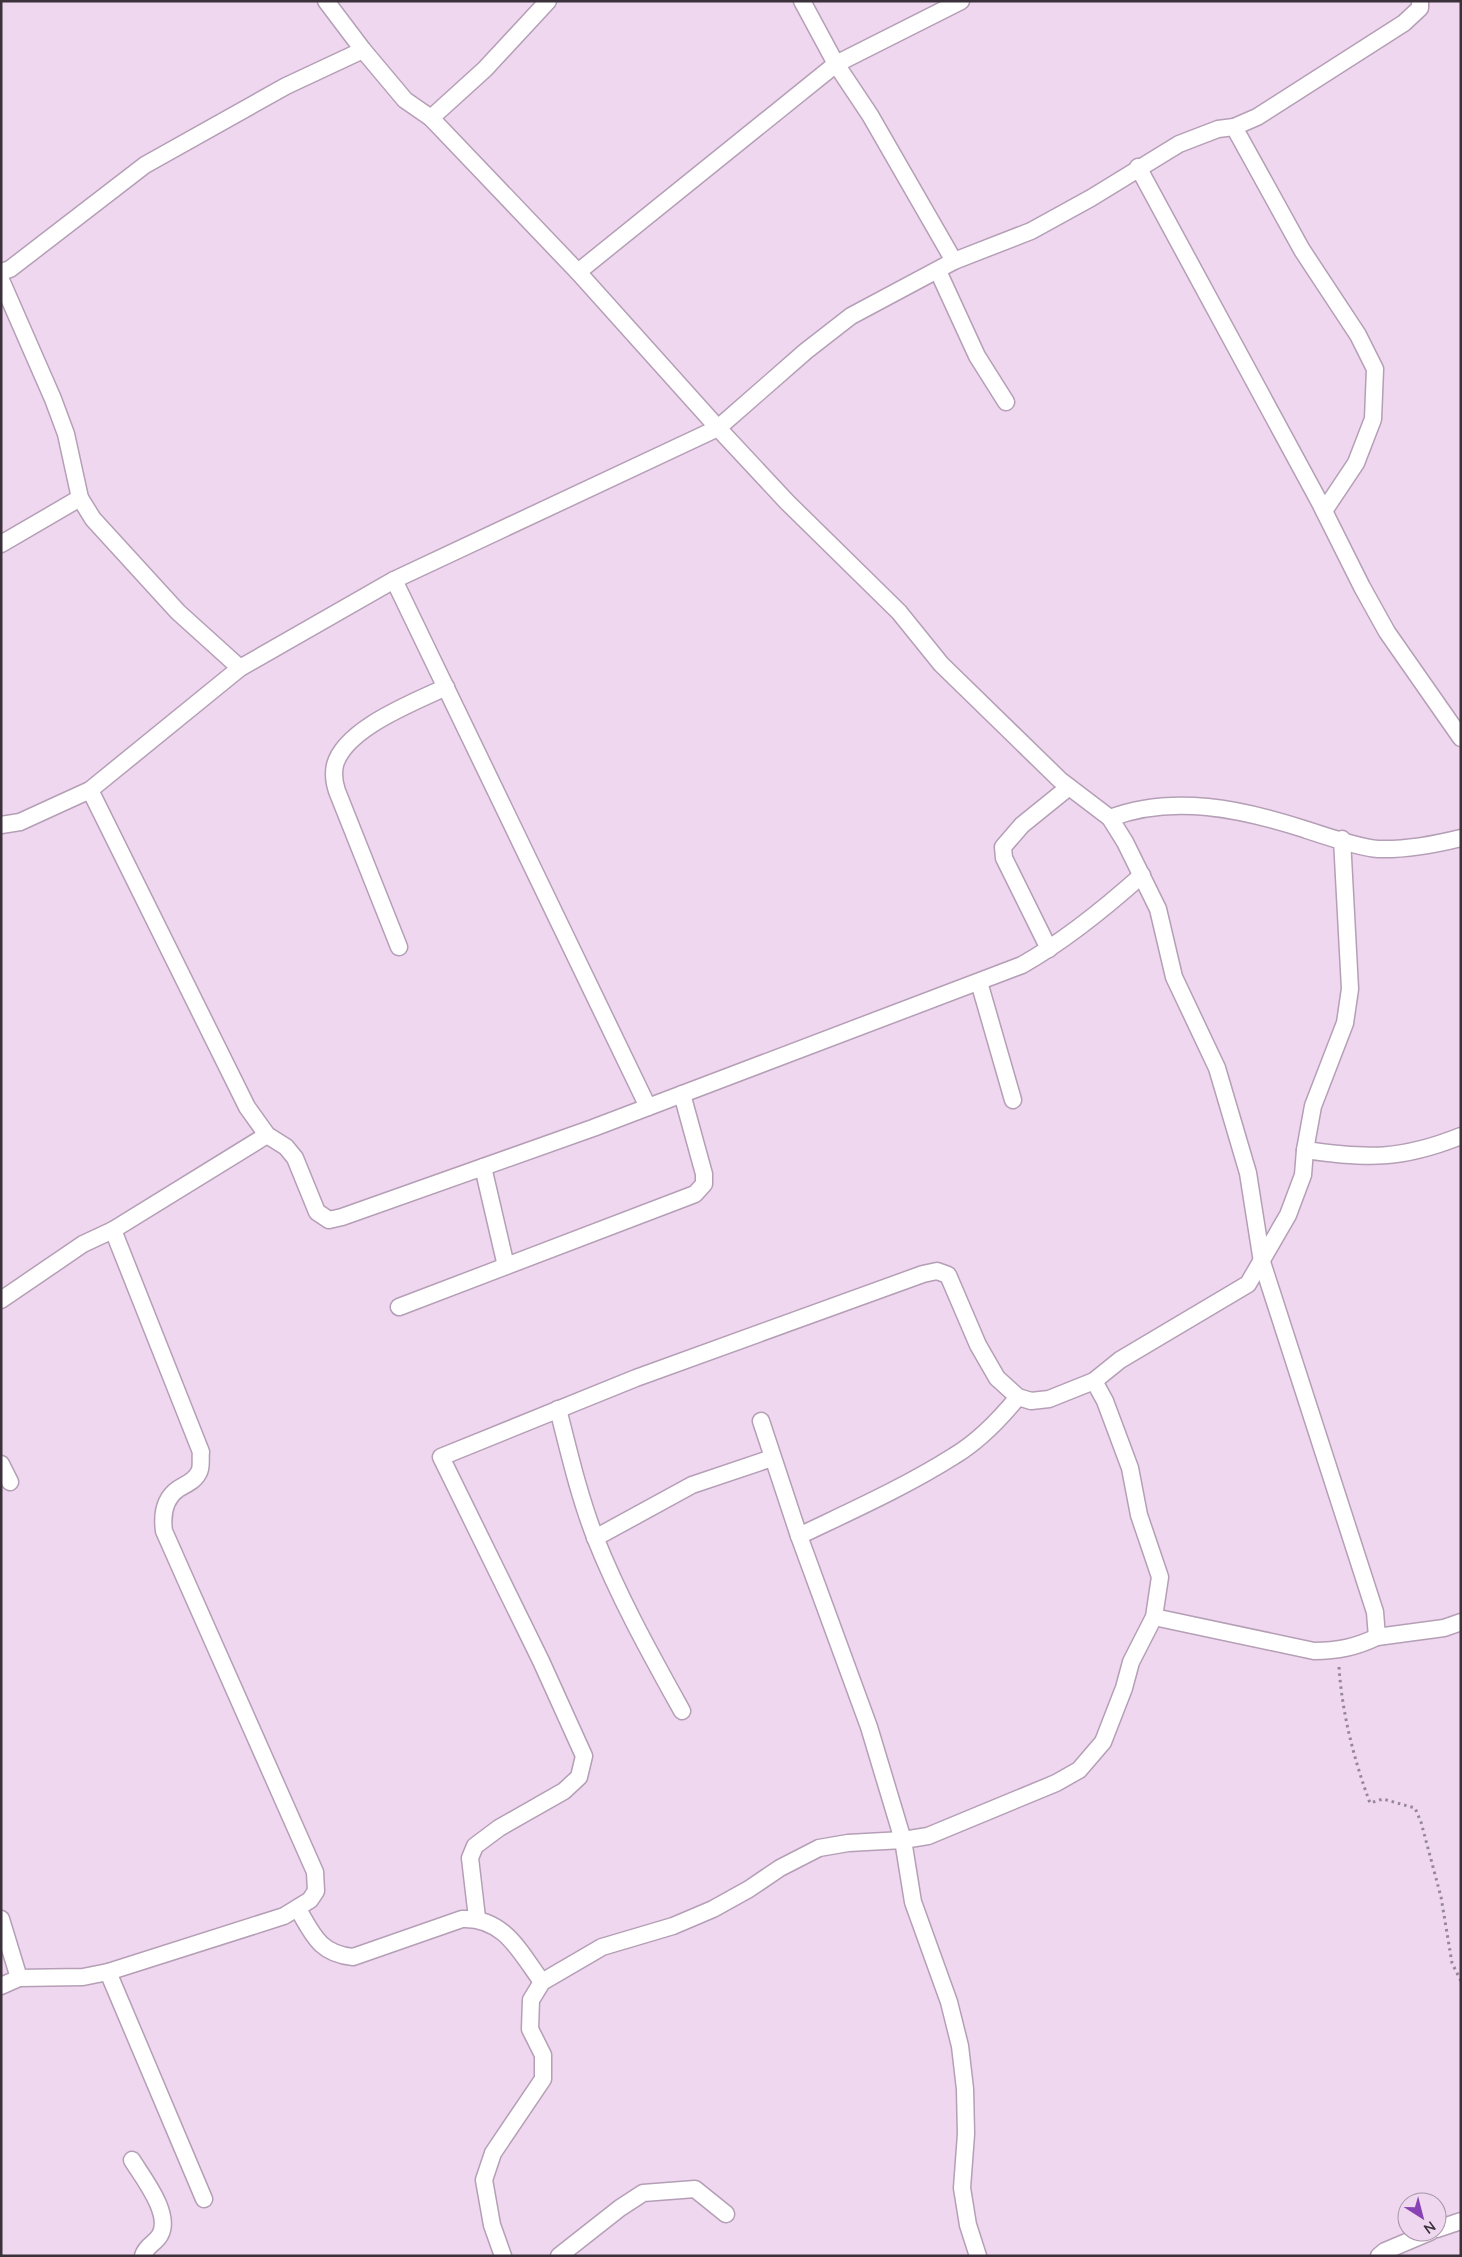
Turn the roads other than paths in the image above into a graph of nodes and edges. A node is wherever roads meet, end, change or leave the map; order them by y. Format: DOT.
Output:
graph roads {
  1 [pos="326,1"];
  2 [pos="548,1"];
  3 [pos="802,1"];
  4 [pos="961,1"];
  5 [pos="1420,1"];
  6 [pos="363,50"];
  7 [pos="836,64"];
  8 [pos="431,118"];
  9 [pos="1234,127"];
  10 [pos="1138,168"];
  11 [pos="954,261"];
  12 [pos="938,271"];
  13 [pos="1,272"];
  14 [pos="578,272"];
  15 [pos="1,280"];
  16 [pos="1006,402"];
  17 [pos="718,428"];
  18 [pos="80,498"];
  19 [pos="1324,510"];
  20 [pos="1,544"];
  21 [pos="394,580"];
  22 [pos="240,668"];
  23 [pos="446,688"];
  24 [pos="1461,738"];
  25 [pos="1069,787"];
  26 [pos="90,790"];
  27 [pos="1110,818"];
  28 [pos="1,825"];
  29 [pos="1461,838"];
  30 [pos="1342,840"];
  31 [pos="1142,875"];
  32 [pos="398,947"];
  33 [pos="1049,949"];
  34 [pos="978,982"];
  35 [pos="682,1094"];
  36 [pos="1013,1100"];
  37 [pos="648,1107"];
  38 [pos="267,1135"];
  39 [pos="1461,1136"];
  40 [pos="1305,1150"];
  41 [pos="483,1166"];
  42 [pos="114,1230"];
  43 [pos="1262,1262"];
  44 [pos="506,1266"];
  45 [pos="1,1300"];
  46 [pos="399,1307"];
  47 [pos="1094,1381"];
  48 [pos="1018,1397"];
  49 [pos="558,1409"];
  50 [pos="760,1421"];
  51 [pos="772,1458"];
  52 [pos="1,1464"];
  53 [pos="10,1482"];
  54 [pos="799,1536"];
  55 [pos="595,1538"];
  56 [pos="1154,1617"];
  57 [pos="1461,1622"];
  58 [pos="1377,1637"];
  59 [pos="682,1711"];
  60 [pos="903,1840"];
  61 [pos="298,1909"];
  62 [pos="477,1918"];
  63 [pos="1,1919"];
  64 [pos="108,1972"];
  65 [pos="20,1978"];
  66 [pos="542,1982"];
  67 [pos="1,1986"];
  68 [pos="132,2160"];
  69 [pos="204,2199"];
  70 [pos="726,2214"];
  71 [pos="1461,2221"];
  72 [pos="1447,2226"];
  73 [pos="1406,2242"];
  74 [pos="143,2256"];
  75 [pos="503,2256"];
  76 [pos="560,2256"];
  77 [pos="978,2256"];
  78 [pos="1379,2256"];
  1 -- 6 [label="street"];
  2 -- 8 [label="street"];
  3 -- 7 [label="street"];
  4 -- 7 [label="street"];
  5 -- 9 [label="street"];
  6 -- 8 [label="street"];
  6 -- 13 [label="street"];
  7 -- 11 [label="street"];
  7 -- 14 [label="street"];
  8 -- 14 [label="street"];
  9 -- 10 [label="street"];
  9 -- 19 [label="street"];
  10 -- 11 [label="street"];
  10 -- 19 [label="street"];
  11 -- 12 [label="street"];
  12 -- 16 [label="street"];
  12 -- 17 [label="street"];
  14 -- 17 [label="street"];
  15 -- 18 [label="street"];
  17 -- 21 [label="street"];
  17 -- 25 [label="street"];
  18 -- 20 [label="street"];
  18 -- 22 [label="street"];
  19 -- 24 [label="street"];
  21 -- 22 [label="street"];
  21 -- 23 [label="street"];
  22 -- 26 [label="street"];
  23 -- 32 [label="street"];
  23 -- 37 [label="street"];
  25 -- 27 [label="street"];
  25 -- 33 [label="street"];
  26 -- 28 [label="street"];
  26 -- 38 [label="street"];
  27 -- 30 [label="street"];
  27 -- 31 [label="street"];
  29 -- 30 [label="street"];
  30 -- 40 [label="street"];
  31 -- 33 [label="street"];
  31 -- 43 [label="street"];
  33 -- 34 [label="street"];
  34 -- 35 [label="street"];
  34 -- 36 [label="street"];
  35 -- 37 [label="street"];
  35 -- 44 [label="street"];
  37 -- 41 [label="street"];
  38 -- 41 [label="street"];
  38 -- 42 [label="street"];
  39 -- 40 [label="street"];
  40 -- 43 [label="street"];
  41 -- 44 [label="street"];
  42 -- 45 [label="street"];
  42 -- 61 [label="street"];
  43 -- 47 [label="street"];
  43 -- 58 [label="street"];
  44 -- 46 [label="street"];
  47 -- 48 [label="street"];
  47 -- 56 [label="street"];
  48 -- 49 [label="street"];
  48 -- 54 [label="street"];
  49 -- 55 [label="street"];
  49 -- 62 [label="street"];
  50 -- 51 [label="street"];
  51 -- 54 [label="street"];
  51 -- 55 [label="street"];
  52 -- 53 [label="street"];
  54 -- 60 [label="street"];
  55 -- 59 [label="street"];
  56 -- 58 [label="street"];
  56 -- 60 [label="street"];
  57 -- 58 [label="street"];
  60 -- 66 [label="street"];
  60 -- 77 [label="street"];
  61 -- 62 [label="street"];
  61 -- 64 [label="street"];
  62 -- 66 [label="street"];
  63 -- 65 [label="street"];
  64 -- 65 [label="street"];
  64 -- 69 [label="street"];
  65 -- 67 [label="street"];
  66 -- 75 [label="street"];
  68 -- 74 [label="street"];
  70 -- 76 [label="street"];
  71 -- 72 [label="street"];
  73 -- 78 [label="street"];
}
